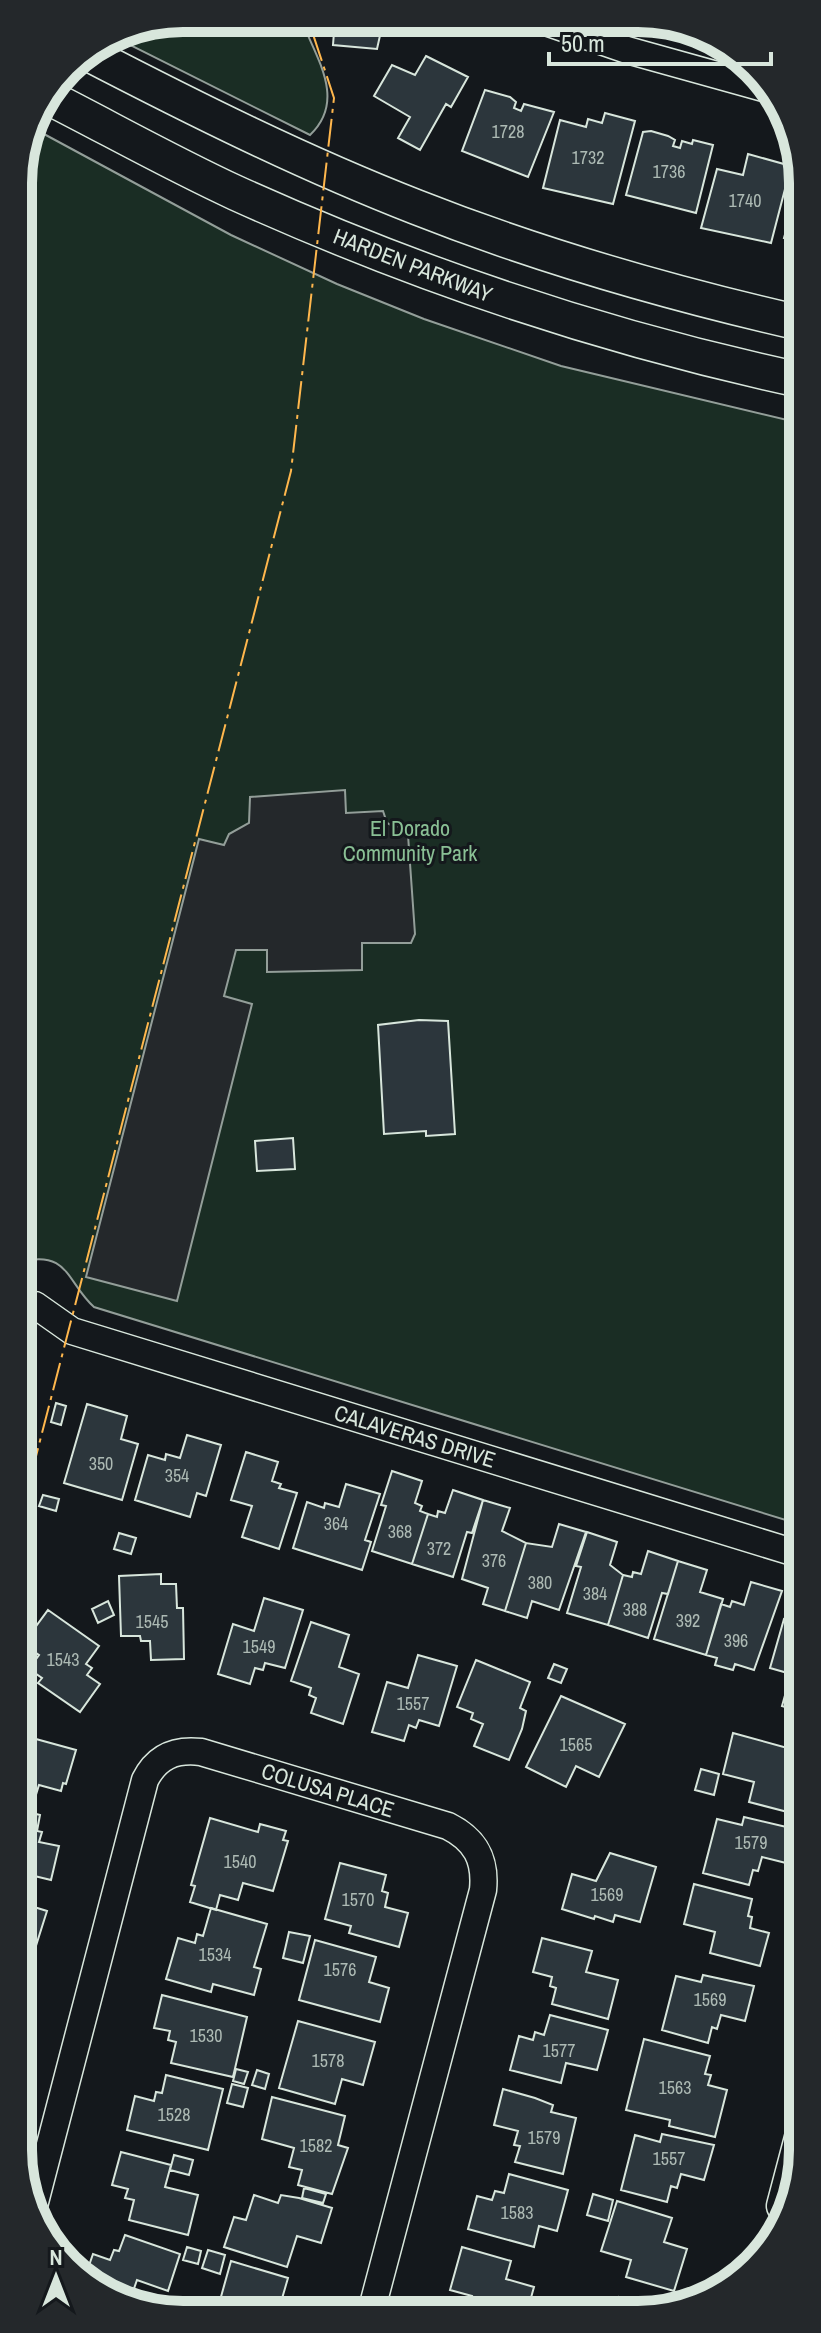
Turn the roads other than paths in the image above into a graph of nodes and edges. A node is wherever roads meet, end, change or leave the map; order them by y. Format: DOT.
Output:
graph roads {
  1 [pos="575,32"];
  2 [pos="98,59"];
  3 [pos="753,85"];
  4 [pos="56,101"];
  5 [pos="789,320"];
  6 [pos="789,377"];
  7 [pos="35,1305"];
  8 [pos="789,1551"];
  9 [pos="38,2191"];
  10 [pos="374,2301"];
  1 -- 3 [label="street"];
  2 -- 5 [label="street"];
  4 -- 6 [label="street, HARDEN PARKWAY"];
  7 -- 8 [label="street, CALAVERAS DRIVE"];
  9 -- 10 [label="street, COLUSA PLACE"];
}
